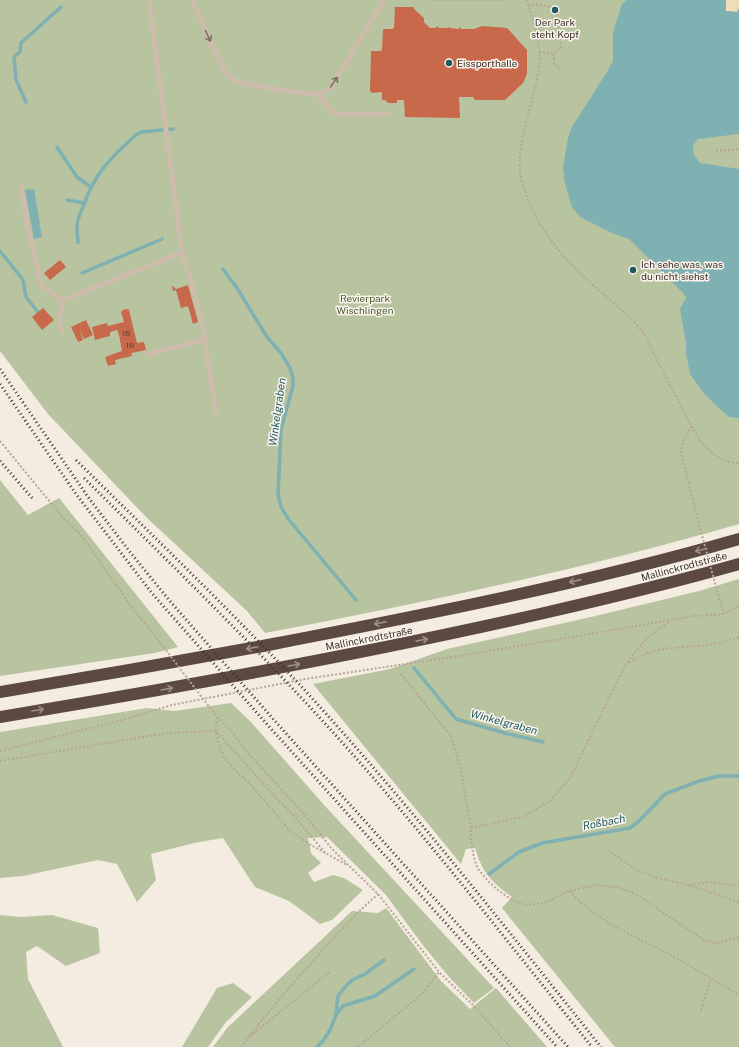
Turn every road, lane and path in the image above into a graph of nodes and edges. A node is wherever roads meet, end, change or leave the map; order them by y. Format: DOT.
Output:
graph roads {
  1 [pos="149,0"];
  2 [pos="192,0"];
  3 [pos="384,0"];
  4 [pos="433,0"];
  5 [pos="503,0"];
  6 [pos="526,0"];
  7 [pos="528,5"];
  8 [pos="539,52"];
  9 [pos="553,54"];
  10 [pos="560,69"];
  11 [pos="317,94"];
  12 [pos="389,114"];
  13 [pos="739,149"];
  14 [pos="716,151"];
  15 [pos="21,186"];
  16 [pos="182,252"];
  17 [pos="63,300"];
  18 [pos="62,331"];
  19 [pos="205,340"];
  20 [pos="149,354"];
  21 [pos="216,413"];
  22 [pos="692,426"];
  23 [pos="0,441"];
  24 [pos="739,463"];
  25 [pos="739,540"];
  26 [pos="739,564"];
  27 [pos="739,606"];
  28 [pos="724,614"];
  29 [pos="671,620"];
  30 [pos="739,637"];
  31 [pos="626,664"];
  32 [pos="401,674"];
  33 [pos="0,692"];
  34 [pos="0,717"];
  35 [pos="217,717"];
  36 [pos="216,732"];
  37 [pos="0,751"];
  38 [pos="0,761"];
  39 [pos="471,828"];
  40 [pos="608,850"];
  41 [pos="326,854"];
  42 [pos="350,867"];
  43 [pos="689,885"];
  44 [pos="739,886"];
  45 [pos="569,891"];
  46 [pos="378,894"];
  47 [pos="739,902"];
  48 [pos="739,937"];
  49 [pos="331,971"];
  50 [pos="439,972"];
  51 [pos="711,979"];
  52 [pos="739,995"];
  53 [pos="700,1010"];
  54 [pos="248,1038"];
  55 [pos="241,1047"];
  56 [pos="358,1047"];
  57 [pos="510,1047"];
  1 -- 16 [label="lane"];
  2 -- 11 [label="lane, one-way"];
  11 -- 3 [label="lane, one-way"];
  4 -- 5 [label="path"];
  6 -- 7 [label="path"];
  7 -- 8 [label="path"];
  7 -- 9 [label="path"];
  8 -- 9 [label="path"];
  8 -- 22 [label="path"];
  9 -- 10 [label="path"];
  11 -- 12 [label="lane"];
  13 -- 14 [label="path"];
  15 -- 17 [label="lane"];
  16 -- 17 [label="lane"];
  16 -- 19 [label="lane"];
  17 -- 18 [label="lane"];
  19 -- 20 [label="lane"];
  19 -- 21 [label="lane"];
  22 -- 24 [label="path"];
  22 -- 28 [label="path, bridge"];
  23 -- 35 [label="path, bridge"];
  25 -- 33 [label="highway, Mallinckrodtstraße, one-way"];
  34 -- 26 [label="highway, Mallinckrodtstraße, one-way"];
  27 -- 28 [label="path"];
  28 -- 29 [label="path"];
  29 -- 31 [label="path"];
  29 -- 37 [label="path"];
  30 -- 31 [label="path"];
  31 -- 39 [label="path"];
  32 -- 39 [label="path"];
  35 -- 36 [label="path"];
  35 -- 42 [label="path"];
  36 -- 38 [label="path"];
  36 -- 41 [label="path"];
  36 -- 41 [label="path"];
  39 -- 45 [label="path"];
  40 -- 43 [label="path"];
  41 -- 42 [label="path"];
  42 -- 46 [label="path"];
  43 -- 44 [label="path"];
  43 -- 47 [label="path"];
  45 -- 48 [label="path"];
  45 -- 51 [label="path"];
  46 -- 50 [label="path"];
  46 -- 54 [label="path"];
  49 -- 54 [label="path"];
  50 -- 56 [label="path"];
  50 -- 57 [label="path"];
  51 -- 52 [label="path"];
  51 -- 53 [label="path"];
  54 -- 55 [label="path"];
}
